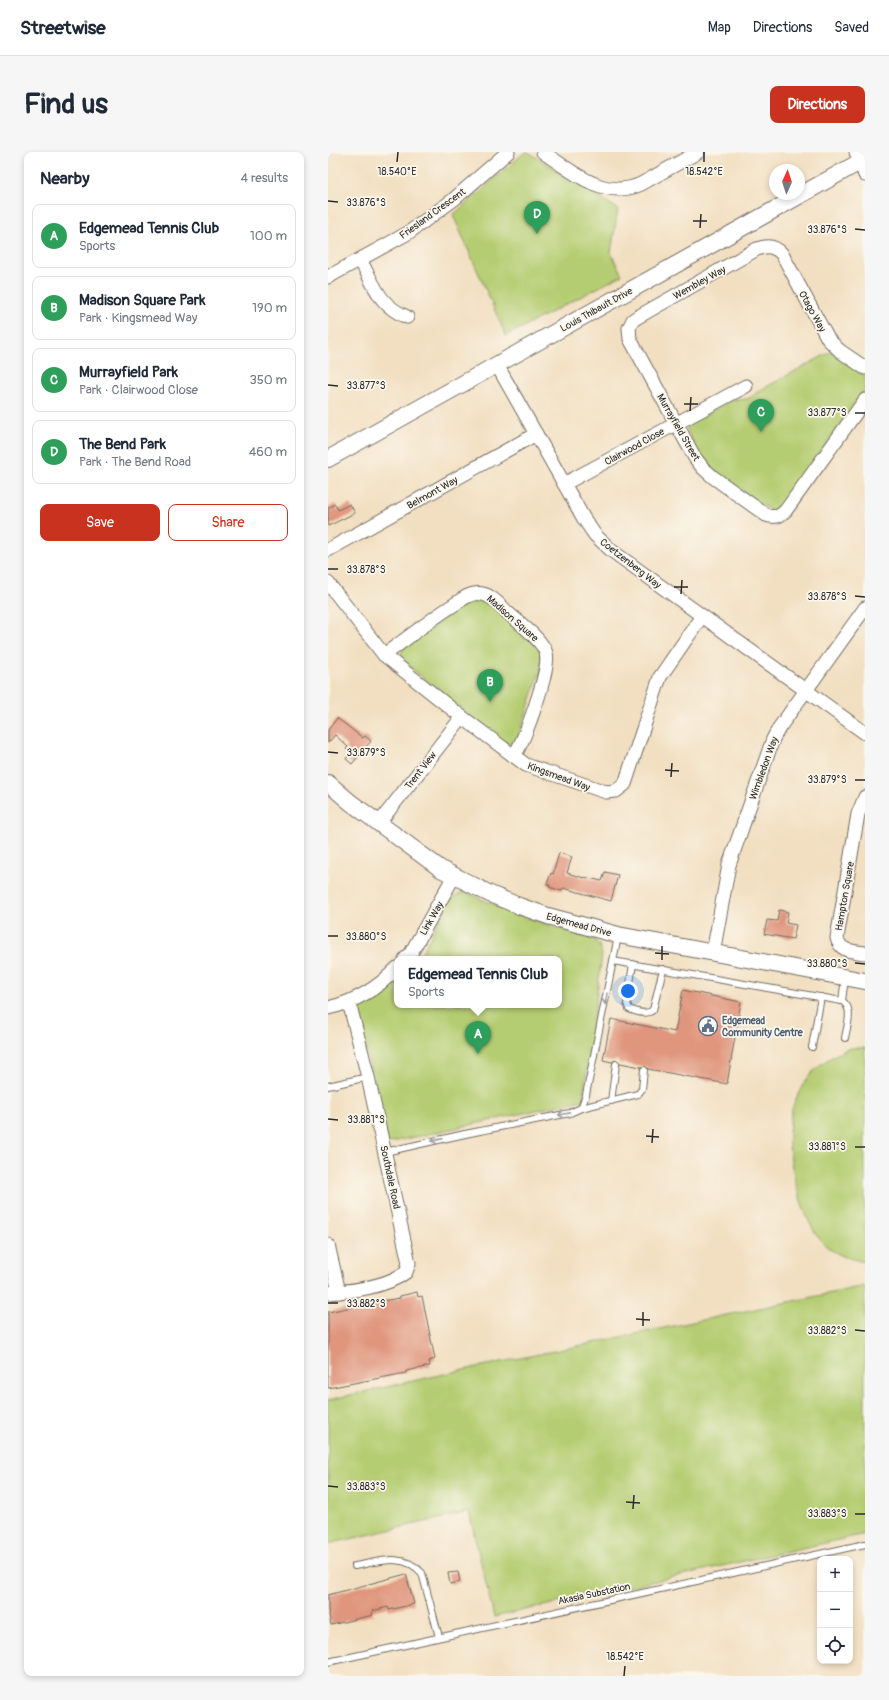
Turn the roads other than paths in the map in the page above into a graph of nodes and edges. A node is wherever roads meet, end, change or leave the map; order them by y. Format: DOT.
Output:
graph roads {
  1 [pos="508,152"];
  2 [pos="543,152"];
  3 [pos="698,152"];
  4 [pos="861,162"];
  5 [pos="772,247"];
  6 [pos="360,260"];
  7 [pos="328,277"];
  8 [pos="407,316"];
  9 [pos="630,324"];
  10 [pos="497,365"];
  11 [pos="865,368"];
  12 [pos="746,386"];
  13 [pos="865,400"];
  14 [pos="676,423"];
  15 [pos="536,434"];
  16 [pos="328,459"];
  17 [pos="564,484"];
  18 [pos="328,550"];
  19 [pos="328,583"];
  20 [pos="865,608"];
  21 [pos="702,616"];
  22 [pos="384,655"];
  23 [pos="805,690"];
  24 [pos="462,717"];
  25 [pos="865,733"];
  26 [pos="514,756"];
  27 [pos="328,783"];
  28 [pos="865,797"];
  29 [pos="379,823"];
  30 [pos="454,876"];
  31 [pos="618,935"];
  32 [pos="713,953"];
  33 [pos="865,953"];
  34 [pos="408,956"];
  35 [pos="613,961"];
  36 [pos="633,964"];
  37 [pos="663,969"];
  38 [pos="394,971"];
  39 [pos="845,978"];
  40 [pos="865,981"];
  41 [pos="821,998"];
  42 [pos="842,1001"];
  43 [pos="349,1002"];
  44 [pos="328,1008"];
  45 [pos="845,1038"];
  46 [pos="812,1047"];
  47 [pos="616,1064"];
  48 [pos="644,1070"];
  49 [pos="368,1077"];
  50 [pos="328,1086"];
  51 [pos="611,1101"];
  52 [pos="581,1108"];
  53 [pos="385,1152"];
  54 [pos="328,1245"];
  55 [pos="334,1293"];
  56 [pos="865,1544"];
  57 [pos="355,1566"];
  58 [pos="439,1638"];
  59 [pos="328,1662"];
  1 -- 6 [label="street, Friesland Crescent"];
  2 -- 3 [label="street"];
  4 -- 10 [label="street, Louis Thibault Drive"];
  5 -- 9 [label="street, Wembley Way"];
  5 -- 11 [label="street, Otago Way"];
  6 -- 7 [label="street, Friesland Crescent"];
  6 -- 8 [label="street"];
  9 -- 14 [label="street, Murrayfield Street"];
  10 -- 15 [label="street, Coetzenberg Way"];
  10 -- 16 [label="street, Louis Thibault Drive"];
  12 -- 14 [label="street, Clairwood Close"];
  13 -- 14 [label="street, Murrayfield Street"];
  14 -- 17 [label="street, Clairwood Close"];
  15 -- 17 [label="street, Coetzenberg Way"];
  15 -- 18 [label="street, Belmont Way"];
  17 -- 21 [label="street, Coetzenberg Way"];
  19 -- 22 [label="street, Kingsmead Way"];
  20 -- 23 [label="street, Wimbledon Way"];
  21 -- 23 [label="street, Coetzenberg Way"];
  21 -- 26 [label="street, Kingsmead Way"];
  22 -- 24 [label="street, Kingsmead Way"];
  22 -- 26 [label="street, Madison Square"];
  23 -- 25 [label="street, Coetzenberg Way"];
  23 -- 32 [label="street, Wimbledon Way"];
  24 -- 26 [label="street, Kingsmead Way"];
  24 -- 29 [label="street, Trent View"];
  27 -- 29 [label="street, Edgemead Drive"];
  28 -- 33 [label="street, Hampton Square"];
  29 -- 30 [label="street, Edgemead Drive"];
  30 -- 31 [label="street, Edgemead Drive"];
  30 -- 34 [label="street, Link Way"];
  31 -- 32 [label="street, Edgemead Drive"];
  31 -- 35 [label="lane"];
  32 -- 39 [label="street, Edgemead Drive"];
  35 -- 36 [label="lane"];
  35 -- 52 [label="lane, one-way"];
  36 -- 37 [label="lane"];
  36 -- 37 [label="lane"];
  37 -- 41 [label="lane"];
  38 -- 43 [label="street"];
  39 -- 40 [label="street, Edgemead Drive"];
  39 -- 42 [label="lane"];
  41 -- 42 [label="lane"];
  41 -- 46 [label="lane"];
  42 -- 45 [label="lane"];
  43 -- 44 [label="street"];
  43 -- 49 [label="street, Southdale Road"];
  47 -- 51 [label="lane"];
  48 -- 51 [label="lane"];
  49 -- 50 [label="lane"];
  49 -- 53 [label="street, Southdale Road"];
  51 -- 52 [label="lane"];
  52 -- 53 [label="lane, one-way"];
  53 -- 55 [label="street, Southdale Road"];
  54 -- 55 [label="street"];
  56 -- 58 [label="lane, Akasia Substation"];
  57 -- 58 [label="lane"];
  58 -- 59 [label="lane, Akasia Substation"];
}
